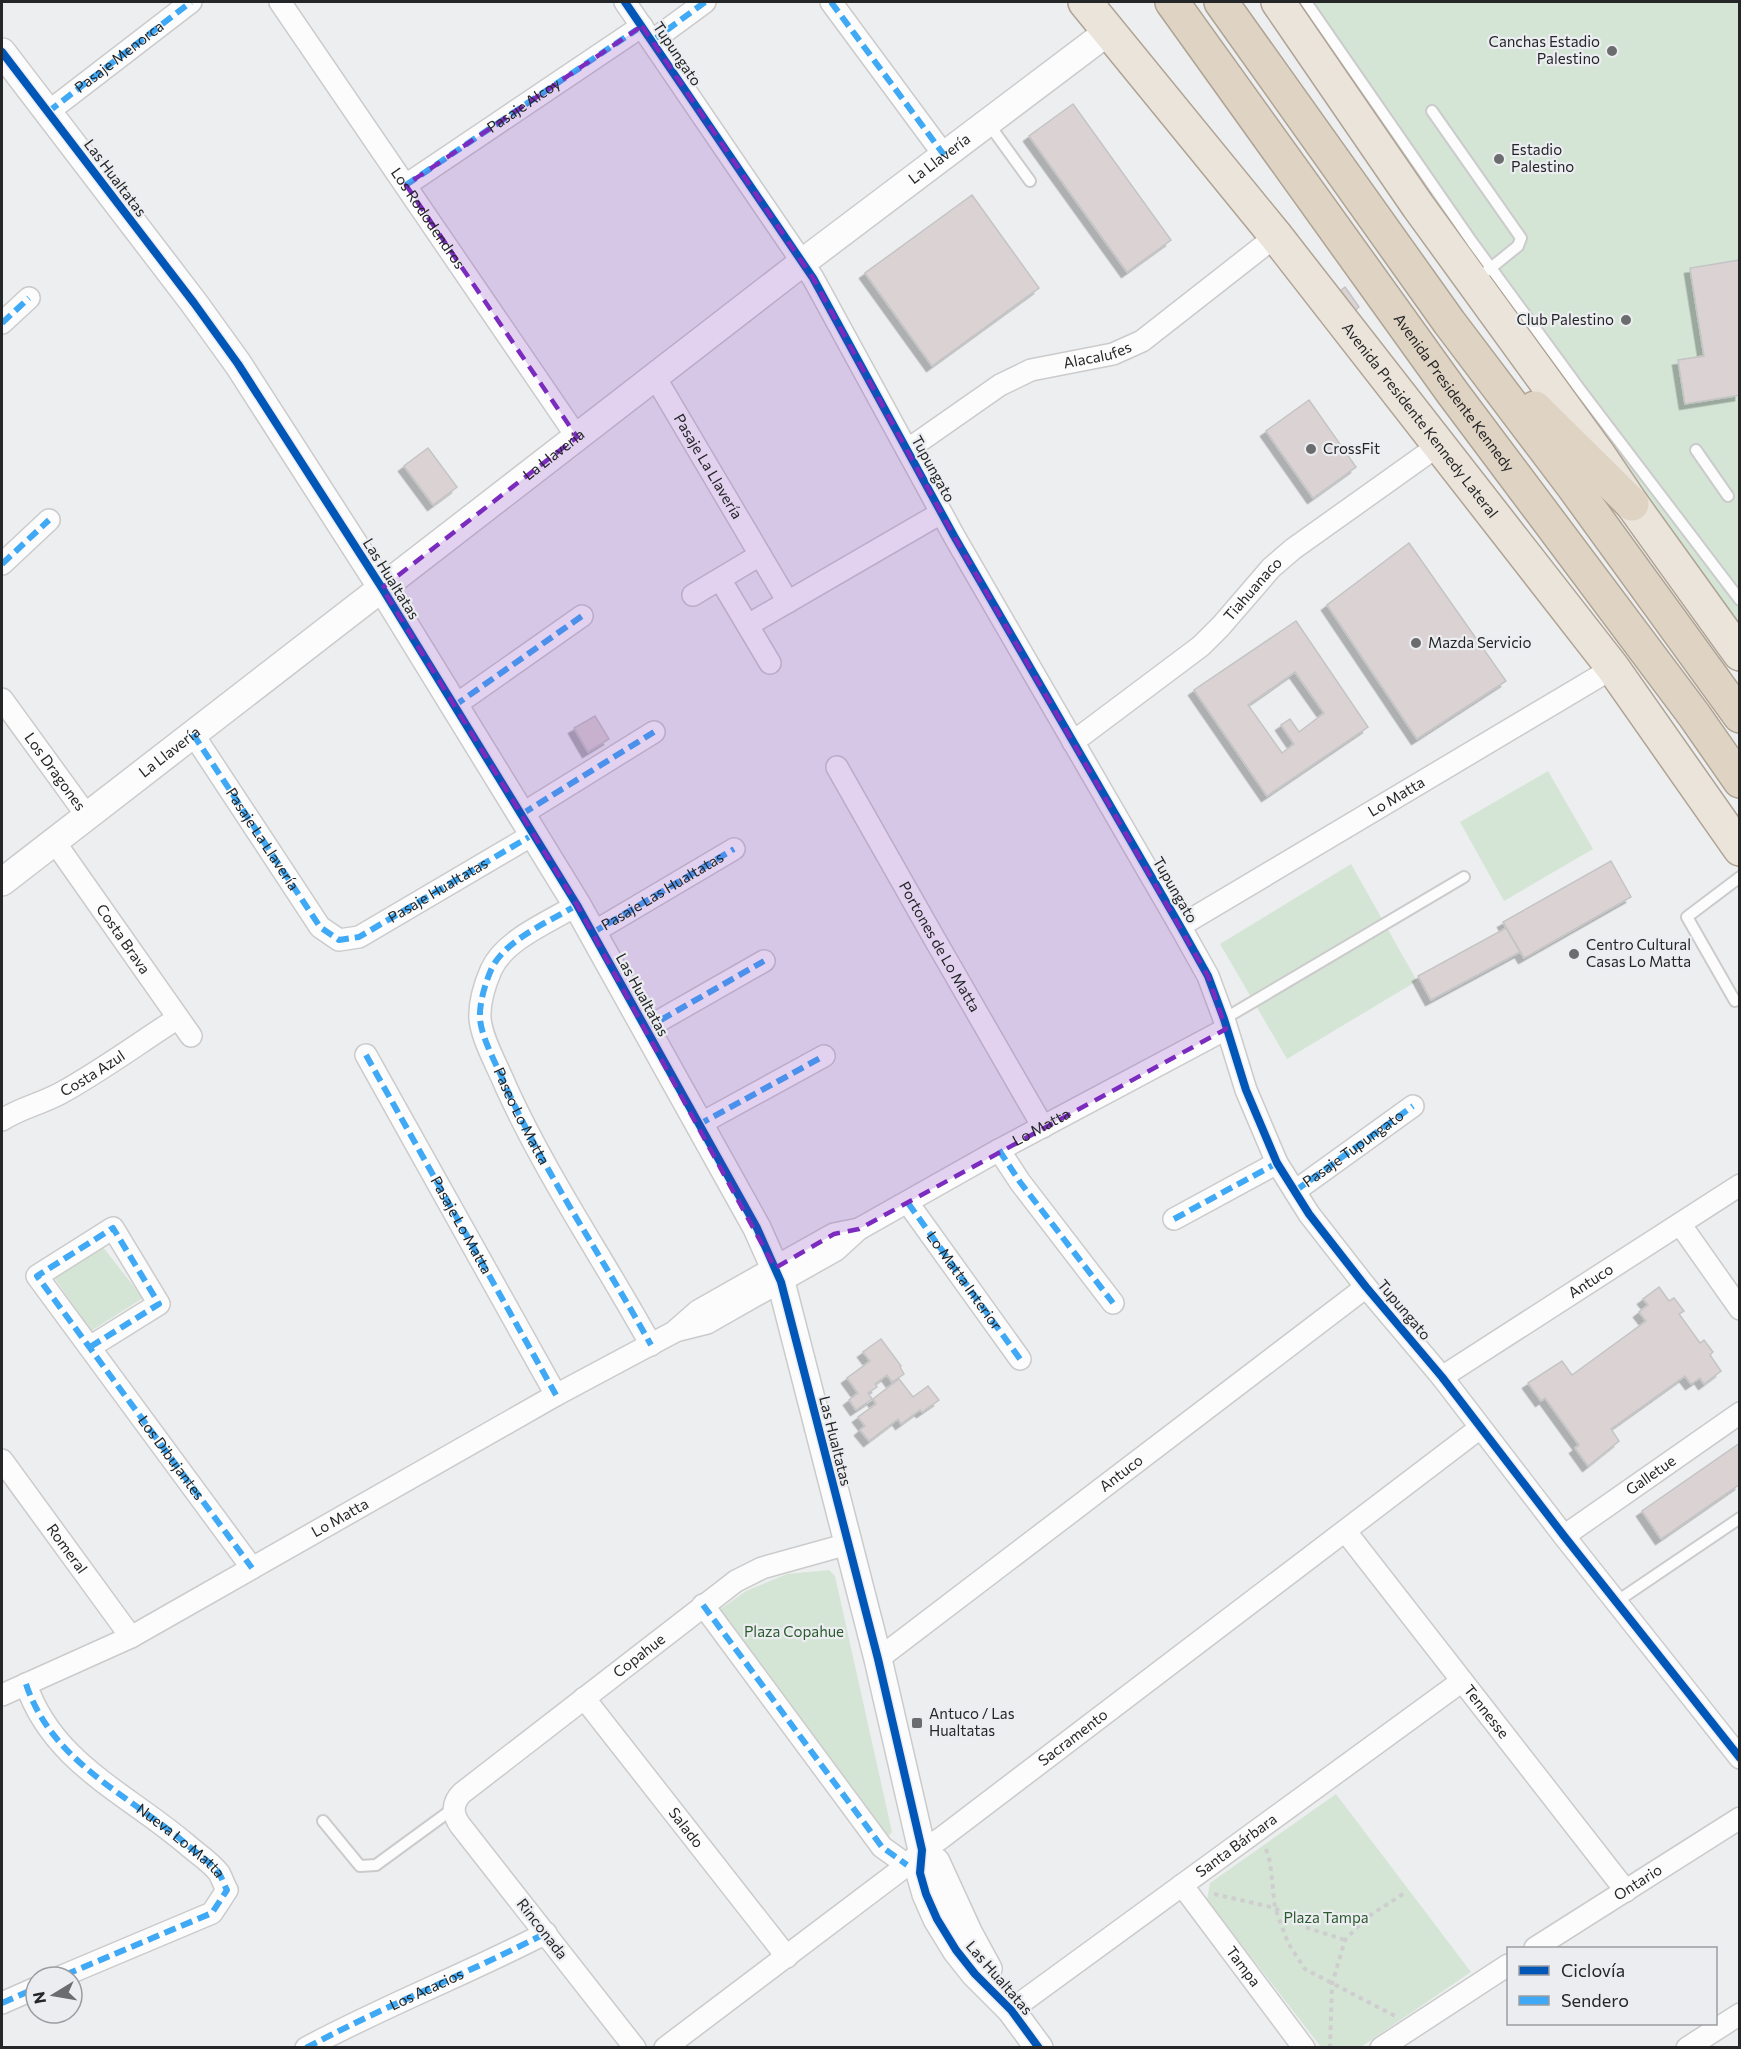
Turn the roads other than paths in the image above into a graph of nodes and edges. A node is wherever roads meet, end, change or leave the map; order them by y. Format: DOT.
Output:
graph roads {
  1 [pos="191,2"];
  2 [pos="280,2"];
  3 [pos="626,2"];
  4 [pos="705,2"];
  5 [pos="831,2"];
  6 [pos="1084,2"];
  7 [pos="1172,2"];
  8 [pos="1221,2"];
  9 [pos="1278,2"];
  10 [pos="1306,2"];
  11 [pos="1109,31"];
  12 [pos="647,34"];
  13 [pos="2,52"];
  14 [pos="1432,111"];
  15 [pos="48,112"];
  16 [pos="988,122"];
  17 [pos="944,155"];
  18 [pos="1030,181"];
  19 [pos="406,185"];
  20 [pos="1276,236"];
  21 [pos="803,262"];
  22 [pos="1481,274"];
  23 [pos="29,298"];
  24 [pos="1449,322"];
  25 [pos="2,323"];
  26 [pos="655,377"];
  27 [pos="577,436"];
  28 [pos="1439,445"];
  29 [pos="907,450"];
  30 [pos="1696,450"];
  31 [pos="1728,496"];
  32 [pos="1632,504"];
  33 [pos="941,513"];
  34 [pos="49,520"];
  35 [pos="760,555"];
  36 [pos="2,564"];
  37 [pos="720,579"];
  38 [pos="382,588"];
  39 [pos="693,596"];
  40 [pos="1740,600"];
  41 [pos="788,602"];
  42 [pos="582,616"];
  43 [pos="748,626"];
  44 [pos="1740,654"];
  45 [pos="770,663"];
  46 [pos="1614,668"];
  47 [pos="2,699"];
  48 [pos="454,706"];
  49 [pos="1740,716"];
  50 [pos="654,732"];
  51 [pos="193,734"];
  52 [pos="1073,742"];
  53 [pos="837,767"];
  54 [pos="1740,781"];
  55 [pos="87,816"];
  56 [pos="528,824"];
  57 [pos="54,842"];
  58 [pos="734,849"];
  59 [pos="1740,849"];
  60 [pos="1464,877"];
  61 [pos="1740,877"];
  62 [pos="2,882"];
  63 [pos="577,905"];
  64 [pos="1180,926"];
  65 [pos="592,933"];
  66 [pos="339,940"];
  67 [pos="764,961"];
  68 [pos="1735,1001"];
  69 [pos="178,1018"];
  70 [pos="1225,1024"];
  71 [pos="645,1029"];
  72 [pos="191,1036"];
  73 [pos="366,1054"];
  74 [pos="824,1056"];
  75 [pos="1413,1106"];
  76 [pos="2,1120"];
  77 [pos="698,1125"];
  78 [pos="1043,1127"];
  79 [pos="999,1150"];
  80 [pos="1277,1163"];
  81 [pos="1740,1185"];
  82 [pos="1295,1191"];
  83 [pos="908,1203"];
  84 [pos="1174,1219"];
  85 [pos="1680,1224"];
  86 [pos="778,1275"];
  87 [pos="1366,1287"];
  88 [pos="1738,1302"];
  89 [pos="1113,1303"];
  90 [pos="651,1345"];
  91 [pos="90,1347"];
  92 [pos="1020,1359"];
  93 [pos="1442,1377"];
  94 [pos="556,1395"];
  95 [pos="1740,1413"];
  96 [pos="1480,1428"];
  97 [pos="2,1460"];
  98 [pos="1740,1518"];
  99 [pos="1346,1532"];
  100 [pos="1564,1536"];
  101 [pos="848,1544"];
  102 [pos="252,1568"];
  103 [pos="1616,1602"];
  104 [pos="703,1605"];
  105 [pos="131,1637"];
  106 [pos="878,1659"];
  107 [pos="1462,1681"];
  108 [pos="26,1684"];
  109 [pos="2,1695"];
  110 [pos="584,1698"];
  111 [pos="1740,1758"];
  112 [pos="454,1808"];
  113 [pos="1740,1818"];
  114 [pos="324,1821"];
  115 [pos="914,1858"];
  116 [pos="1182,1885"];
  117 [pos="1626,1891"];
  118 [pos="546,1933"];
  119 [pos="1537,1947"];
  120 [pos="787,1957"];
  121 [pos="1507,1966"];
  122 [pos="84,1967"];
  123 [pos="24,1993"];
  124 [pos="2,2003"];
  125 [pos="1011,2010"];
  126 [pos="1740,2014"];
  127 [pos="306,2048"];
  128 [pos="634,2048"];
  129 [pos="665,2048"];
  130 [pos="1039,2048"];
  131 [pos="1304,2048"];
  132 [pos="1381,2048"];
  133 [pos="1687,2048"];
  1 -- 15 [label="street, Pasaje Menorca"];
  2 -- 19 [label="street, Los Rododendros"];
  3 -- 12 [label="street, Tupungato"];
  4 -- 12 [label="street, Pasaje Alcoy"];
  5 -- 17 [label="street"];
  6 -- 11 [label="main road, Avenida Presidente Kennedy Lateral"];
  7 -- 54 [label="highway, Avenida Presidente Kennedy"];
  8 -- 24 [label="highway"];
  9 -- 22 [label="main road"];
  10 -- 22 [label="lane"];
  11 -- 16 [label="street, La Llavería"];
  11 -- 20 [label="main road, Avenida Presidente Kennedy Lateral"];
  12 -- 19 [label="street, Pasaje Alcoy"];
  12 -- 21 [label="street, Tupungato"];
  13 -- 15 [label="street, Las Hualtatas"];
  14 -- 22 [label="lane"];
  15 -- 38 [label="street, Las Hualtatas"];
  16 -- 17 [label="street, La Llavería"];
  16 -- 18 [label="lane"];
  17 -- 21 [label="street, La Llavería"];
  19 -- 27 [label="street, Los Rododendros"];
  20 -- 28 [label="main road, Avenida Presidente Kennedy Lateral"];
  20 -- 29 [label="street, Alacalufes"];
  21 -- 26 [label="street, La Llavería"];
  21 -- 29 [label="street, Tupungato"];
  22 -- 32 [label="main road"];
  22 -- 40 [label="lane"];
  23 -- 25 [label="street"];
  24 -- 32 [label="highway"];
  24 -- 49 [label="highway"];
  26 -- 27 [label="street, La Llavería"];
  26 -- 35 [label="street, Pasaje La Llavería"];
  27 -- 38 [label="street, La Llavería"];
  28 -- 46 [label="main road, Avenida Presidente Kennedy Lateral"];
  28 -- 52 [label="street, Tiahuanaco"];
  29 -- 33 [label="street, Tupungato"];
  30 -- 31 [label="lane"];
  32 -- 44 [label="main road"];
  33 -- 41 [label="street"];
  33 -- 52 [label="street, Tupungato"];
  34 -- 36 [label="street"];
  35 -- 37 [label="street"];
  35 -- 41 [label="street, Pasaje La Llavería"];
  37 -- 39 [label="street"];
  37 -- 43 [label="street"];
  38 -- 48 [label="street, Las Hualtatas"];
  38 -- 51 [label="street, La Llavería"];
  41 -- 43 [label="street"];
  42 -- 48 [label="street"];
  43 -- 45 [label="street"];
  46 -- 59 [label="main road, Avenida Presidente Kennedy Lateral"];
  46 -- 64 [label="street, Lo Matta"];
  47 -- 55 [label="street, Los Dragones"];
  48 -- 56 [label="street, Las Hualtatas"];
  50 -- 56 [label="street"];
  51 -- 55 [label="street, La Llavería"];
  51 -- 66 [label="street, Pasaje La Llavería"];
  52 -- 64 [label="street, Tupungato"];
  53 -- 78 [label="street, Portones de Lo Matta"];
  55 -- 57 [label="street, La Llavería"];
  56 -- 63 [label="street, Las Hualtatas"];
  56 -- 66 [label="street, Pasaje Hualtatas"];
  57 -- 62 [label="street, La Llavería"];
  57 -- 69 [label="street, Costa Brava"];
  58 -- 65 [label="street, Pasaje Las Hualtatas"];
  60 -- 70 [label="lane"];
  61 -- 68 [label="lane"];
  63 -- 65 [label="street, Las Hualtatas"];
  63 -- 90 [label="street, Paseo Lo Matta"];
  64 -- 70 [label="street, Tupungato"];
  65 -- 71 [label="street, Las Hualtatas"];
  67 -- 71 [label="street"];
  69 -- 72 [label="street, Costa Brava"];
  69 -- 76 [label="street, Costa Azul"];
  70 -- 78 [label="street, Lo Matta"];
  70 -- 80 [label="street, Tupungato"];
  71 -- 77 [label="street, Las Hualtatas"];
  73 -- 94 [label="street, Pasaje Lo Matta"];
  74 -- 77 [label="street"];
  75 -- 82 [label="street, Pasaje Tupungato"];
  77 -- 86 [label="street, Las Hualtatas"];
  78 -- 79 [label="street, Lo Matta"];
  79 -- 83 [label="street, Lo Matta"];
  79 -- 89 [label="street"];
  80 -- 82 [label="street, Tupungato"];
  80 -- 84 [label="street"];
  81 -- 85 [label="street, Antuco"];
  82 -- 87 [label="street, Tupungato"];
  83 -- 86 [label="street, Lo Matta"];
  83 -- 92 [label="street, Lo Matta Interior"];
  85 -- 88 [label="street"];
  85 -- 93 [label="street, Antuco"];
  86 -- 90 [label="street, Lo Matta"];
  86 -- 101 [label="street, Las Hualtatas"];
  87 -- 93 [label="street, Tupungato"];
  87 -- 106 [label="street, Antuco"];
  90 -- 94 [label="street, Lo Matta"];
  91 -- 91 [label="street, Los Dibujantes"];
  91 -- 102 [label="street, Los Dibujantes"];
  93 -- 96 [label="street, Tupungato"];
  94 -- 102 [label="street, Lo Matta"];
  95 -- 100 [label="street, Galletue"];
  96 -- 99 [label="street, Sacramento"];
  96 -- 100 [label="street, Tupungato"];
  97 -- 105 [label="street, Romeral"];
  98 -- 103 [label="lane"];
  99 -- 107 [label="street, Tennesse"];
  99 -- 115 [label="street, Sacramento"];
  100 -- 103 [label="street, Tupungato"];
  101 -- 104 [label="street, Copahue"];
  101 -- 106 [label="street, Las Hualtatas"];
  102 -- 105 [label="street, Lo Matta"];
  103 -- 111 [label="street, Tupungato"];
  104 -- 110 [label="street, Copahue"];
  104 -- 115 [label="street, Las Hualtatas"];
  105 -- 108 [label="street, Lo Matta"];
  106 -- 115 [label="street, Las Hualtatas"];
  107 -- 116 [label="street, Santa Bárbara"];
  107 -- 117 [label="street, Tennesse"];
  108 -- 109 [label="street, Lo Matta"];
  108 -- 122 [label="street, Nueva Lo Matta"];
  110 -- 112 [label="street, Copahue"];
  110 -- 120 [label="street, Salado"];
  112 -- 114 [label="lane"];
  112 -- 118 [label="street, Rinconada"];
  113 -- 117 [label="street, Ontario"];
  115 -- 120 [label="street, Sacramento"];
  115 -- 125 [label="street, Las Hualtatas"];
  116 -- 125 [label="street, Santa Bárbara"];
  116 -- 131 [label="street, Tampa"];
  117 -- 119 [label="street, Ontario"];
  118 -- 127 [label="street, Los Acacios"];
  118 -- 128 [label="street, Rinconada"];
  120 -- 129 [label="street, Sacramento"];
  121 -- 132 [label="street"];
  123 -- 124 [label="street"];
  125 -- 130 [label="street, Las Hualtatas"];
  126 -- 133 [label="street"];
}
